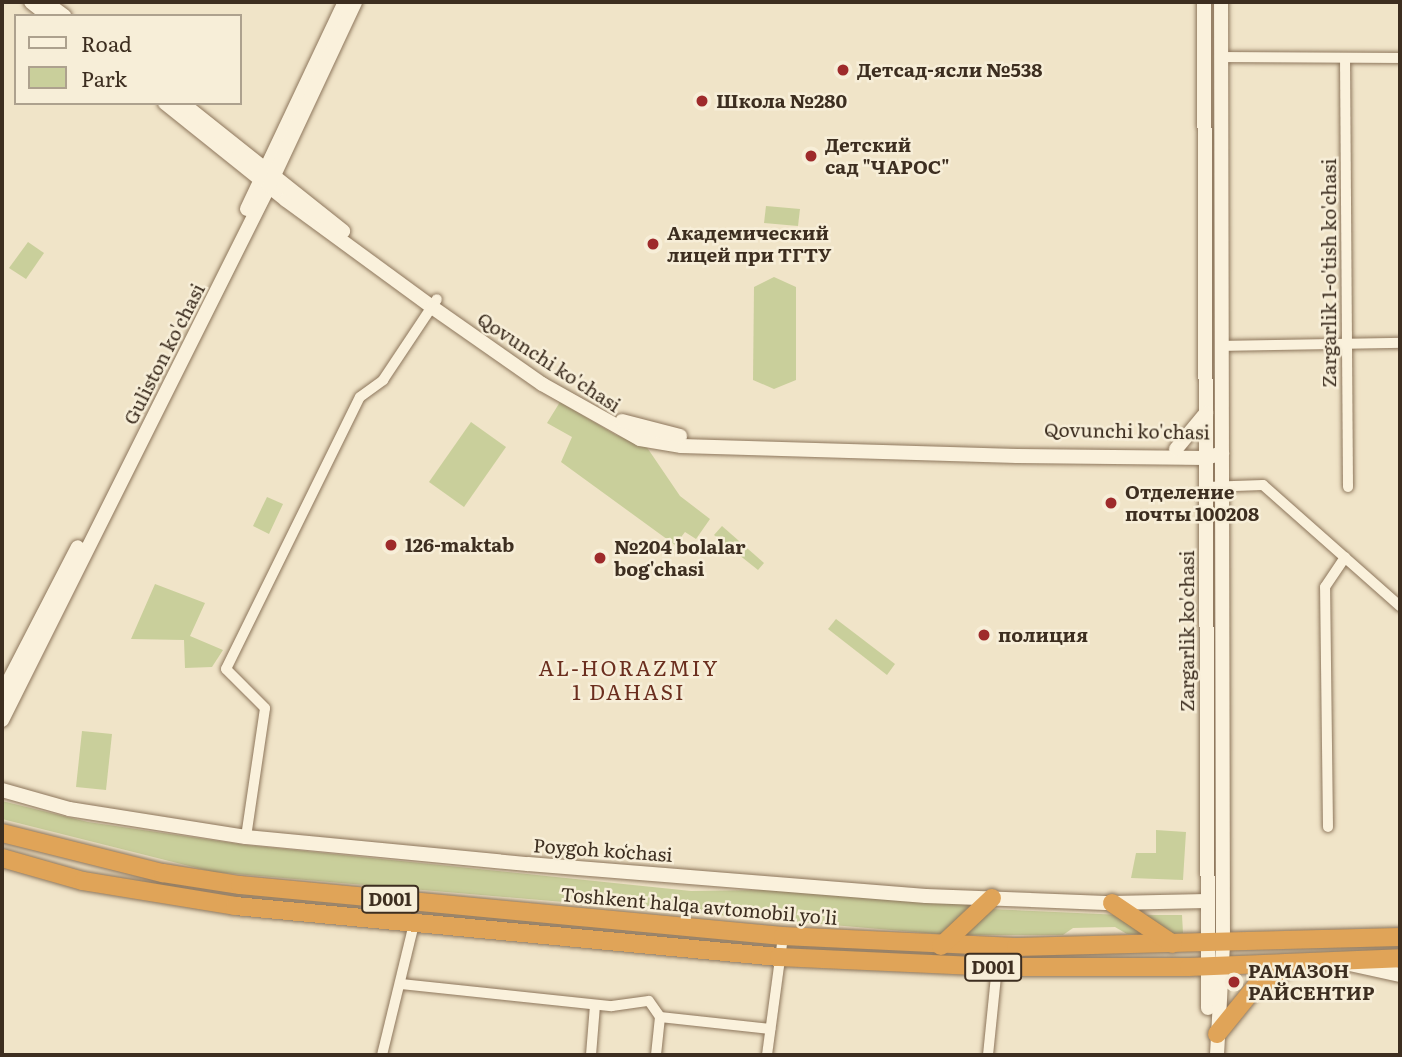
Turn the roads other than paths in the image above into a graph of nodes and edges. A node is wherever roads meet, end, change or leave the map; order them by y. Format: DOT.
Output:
graph roads {
  1 [pos="31,2"];
  2 [pos="45,2"];
  3 [pos="345,2"];
  4 [pos="355,2"];
  5 [pos="1204,2"];
  6 [pos="1221,2"];
  7 [pos="46,14"];
  8 [pos="61,14"];
  9 [pos="1221,57"];
  10 [pos="1204,58"];
  11 [pos="1345,58"];
  12 [pos="1400,58"];
  13 [pos="168,105"];
  14 [pos="184,105"];
  15 [pos="268,177"];
  16 [pos="435,303"];
  17 [pos="1400,343"];
  18 [pos="1346,344"];
  19 [pos="1206,346"];
  20 [pos="1222,346"];
  21 [pos="1206,411"];
  22 [pos="1176,449"];
  23 [pos="1206,453"];
  24 [pos="1222,453"];
  25 [pos="1206,486"];
  26 [pos="1222,486"];
  27 [pos="1348,487"];
  28 [pos="1345,557"];
  29 [pos="1400,606"];
  30 [pos="2,694"];
  31 [pos="2,720"];
  32 [pos="2,790"];
  33 [pos="1328,827"];
  34 [pos="2,833"];
  35 [pos="246,836"];
  36 [pos="2,858"];
  37 [pos="163,873"];
  38 [pos="157,895"];
  39 [pos="992,898"];
  40 [pos="1207,901"];
  41 [pos="1112,903"];
  42 [pos="414,924"];
  43 [pos="783,936"];
  44 [pos="1400,937"];
  45 [pos="1215,943"];
  46 [pos="1173,944"];
  47 [pos="941,946"];
  48 [pos="779,957"];
  49 [pos="1400,958"];
  50 [pos="1333,960"];
  51 [pos="1301,961"];
  52 [pos="1214,965"];
  53 [pos="997,967"];
  54 [pos="1400,975"];
  55 [pos="401,984"];
  56 [pos="595,1005"];
  57 [pos="660,1017"];
  58 [pos="770,1029"];
  59 [pos="1217,1034"];
  60 [pos="382,1055"];
  61 [pos="591,1055"];
  62 [pos="656,1055"];
  63 [pos="767,1055"];
  64 [pos="988,1055"];
  65 [pos="1209,1055"];
  66 [pos="1217,1055"];
  1 -- 7 [label="main road"];
  2 -- 8 [label="main road"];
  3 -- 15 [label="main road, Guliston ko'chasi"];
  4 -- 15 [label="main road, Guliston ko'chasi"];
  5 -- 10 [label="main road, Zargarlik ko'chasi"];
  6 -- 9 [label="main road, Zargarlik ko'chasi"];
  9 -- 10 [label="main road"];
  9 -- 11 [label="street"];
  9 -- 20 [label="main road, Zargarlik ko'chasi"];
  10 -- 19 [label="main road, Zargarlik ko'chasi"];
  11 -- 12 [label="street"];
  11 -- 18 [label="street, Zargarlik 1-o'tish ko'chasi"];
  13 -- 15 [label="main road, Qovunchi ko'chasi"];
  14 -- 15 [label="main road, Qovunchi ko'chasi"];
  15 -- 16 [label="main road, Qovunchi ko'chasi"];
  15 -- 30 [label="main road, Guliston ko'chasi"];
  15 -- 31 [label="main road, Guliston ko'chasi"];
  16 -- 22 [label="main road, Qovunchi ko'chasi"];
  16 -- 23 [label="main road, Qovunchi ko'chasi"];
  16 -- 35 [label="street"];
  17 -- 18 [label="street"];
  18 -- 20 [label="street"];
  18 -- 27 [label="street, Zargarlik 1-o'tish ko'chasi"];
  19 -- 20 [label="main road"];
  19 -- 21 [label="main road, Zargarlik ko'chasi"];
  20 -- 24 [label="main road, Zargarlik ko'chasi"];
  21 -- 22 [label="main road"];
  21 -- 23 [label="main road, Zargarlik ko'chasi"];
  22 -- 23 [label="main road, Qovunchi ko'chasi"];
  23 -- 24 [label="main road, Qovunchi ko'chasi"];
  23 -- 25 [label="main road, Zargarlik ko'chasi"];
  24 -- 26 [label="main road, Zargarlik ko'chasi"];
  25 -- 26 [label="street"];
  25 -- 40 [label="main road, Zargarlik ko'chasi"];
  26 -- 28 [label="street"];
  26 -- 45 [label="main road, Zargarlik ko'chasi"];
  28 -- 29 [label="street"];
  28 -- 33 [label="street"];
  32 -- 35 [label="main road, Poygoh koʻchasi"];
  34 -- 37 [label="highway, Toshkent halqa avtomobil yo'li / D001"];
  35 -- 39 [label="main road, Poygoh koʻchasi"];
  36 -- 38 [label="highway, D001"];
  37 -- 38 [label="highway"];
  37 -- 43 [label="highway, Toshkent halqa avtomobil yo'li / D001"];
  38 -- 42 [label="highway, D001"];
  39 -- 41 [label="main road, Poygoh koʻchasi"];
  39 -- 47 [label="highway"];
  40 -- 41 [label="main road, Poygoh koʻchasi"];
  40 -- 45 [label="main road, Zargarlik ko'chasi"];
  41 -- 46 [label="highway"];
  42 -- 48 [label="highway, D001"];
  42 -- 55 [label="street"];
  43 -- 47 [label="highway, Toshkent halqa avtomobil yo'li / D001"];
  43 -- 48 [label="street"];
  44 -- 45 [label="highway, Toshkent halqa avtomobil yo'li / D001"];
  45 -- 46 [label="highway, Toshkent halqa avtomobil yo'li / D001"];
  45 -- 52 [label="main road, Zargarlik ko'chasi"];
  46 -- 47 [label="highway, Toshkent halqa avtomobil yo'li / D001"];
  48 -- 53 [label="highway, D001"];
  48 -- 58 [label="street"];
  49 -- 50 [label="highway, D001"];
  50 -- 51 [label="highway, D001"];
  50 -- 54 [label="main road"];
  51 -- 52 [label="highway, D001"];
  51 -- 59 [label="highway"];
  52 -- 53 [label="highway, D001"];
  52 -- 59 [label="main road"];
  52 -- 65 [label="main road"];
  53 -- 64 [label="street"];
  55 -- 56 [label="street"];
  55 -- 60 [label="street"];
  56 -- 57 [label="street"];
  56 -- 61 [label="street"];
  57 -- 58 [label="street"];
  57 -- 62 [label="street"];
  58 -- 63 [label="street"];
  59 -- 66 [label="main road"];
}
